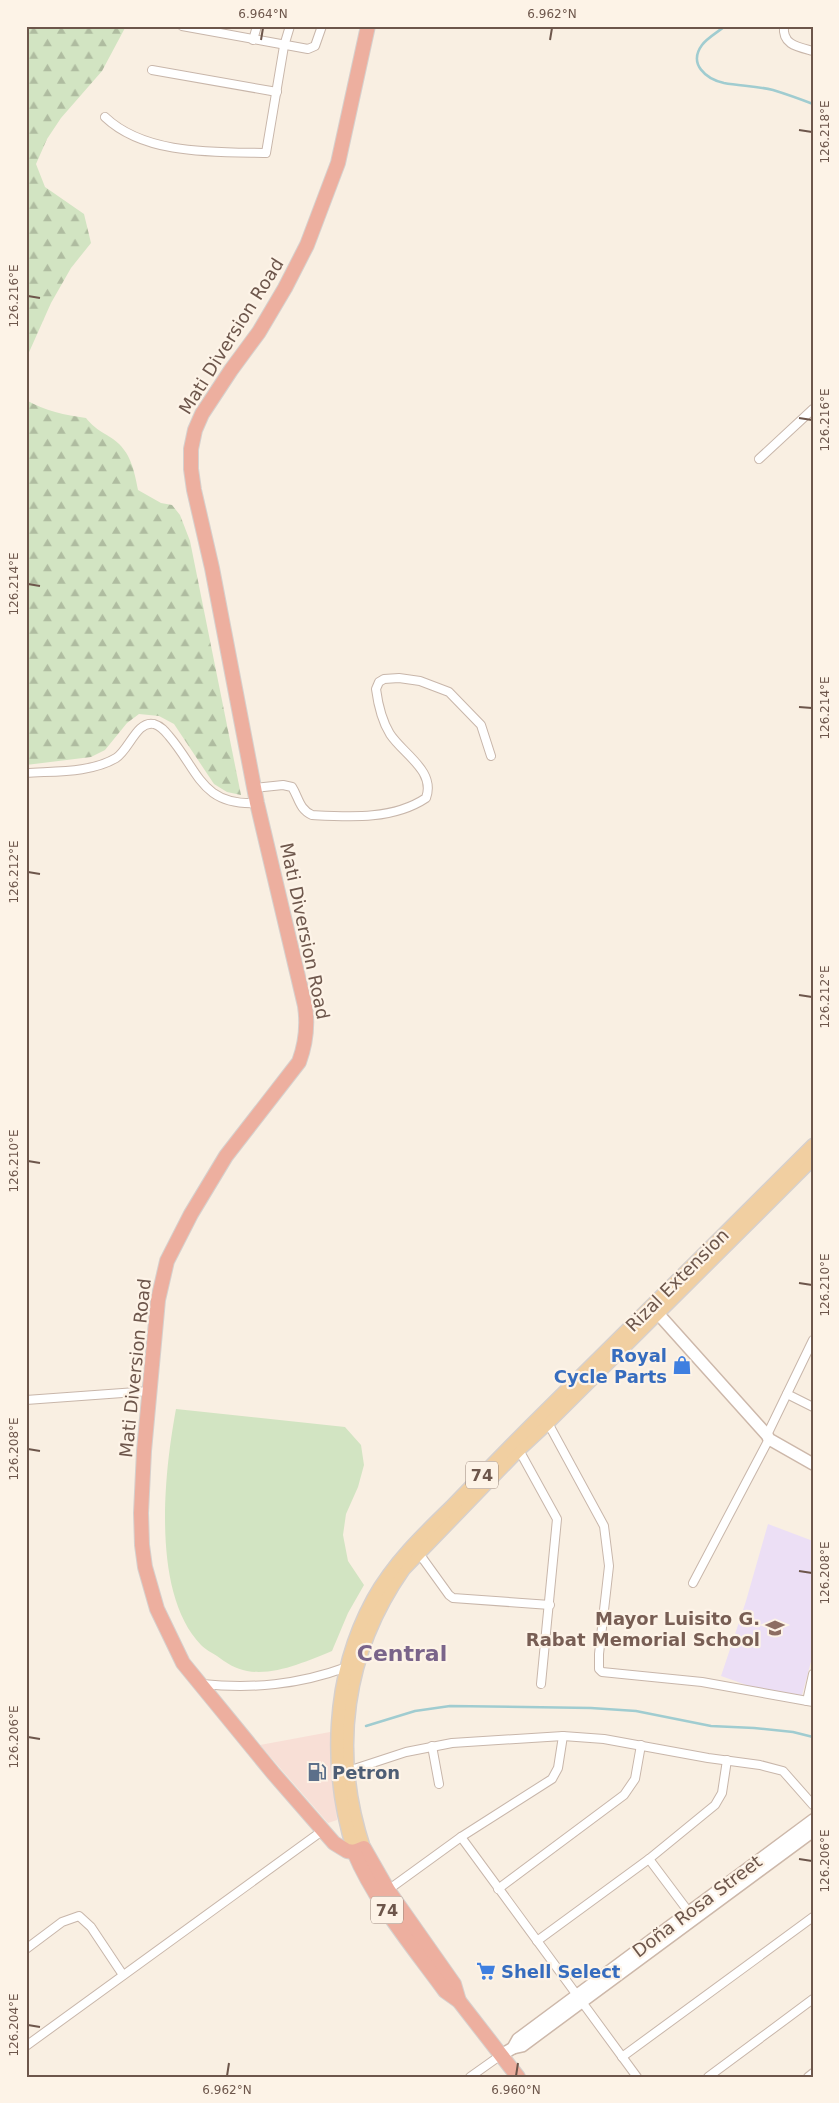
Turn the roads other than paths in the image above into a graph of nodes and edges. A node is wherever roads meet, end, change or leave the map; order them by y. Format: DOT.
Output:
graph roads {
  1 [pos="182,26"];
  2 [pos="257,26"];
  3 [pos="290,26"];
  4 [pos="322,26"];
  5 [pos="368,26"];
  6 [pos="784,26"];
  7 [pos="253,40"];
  8 [pos="284,46"];
  9 [pos="813,51"];
  10 [pos="152,70"];
  11 [pos="276,92"];
  12 [pos="105,117"];
  13 [pos="813,409"];
  14 [pos="759,459"];
  15 [pos="491,756"];
  16 [pos="26,773"];
  17 [pos="254,788"];
  18 [pos="257,802"];
  19 [pos="812,1150"];
  20 [pos="655,1310"];
  21 [pos="813,1340"];
  22 [pos="810,1351"];
  23 [pos="150,1392"];
  24 [pos="787,1394"];
  25 [pos="26,1400"];
  26 [pos="813,1407"];
  27 [pos="548,1423"];
  28 [pos="768,1437"];
  29 [pos="519,1450"];
  30 [pos="813,1464"];
  31 [pos="416,1549"];
  32 [pos="693,1583"];
  33 [pos="550,1605"];
  34 [pos="351,1669"];
  35 [pos="813,1674"];
  36 [pos="200,1684"];
  37 [pos="541,1684"];
  38 [pos="810,1702"];
  39 [pos="563,1736"];
  40 [pos="641,1745"];
  41 [pos="432,1746"];
  42 [pos="727,1760"];
  43 [pos="348,1771"];
  44 [pos="439,1784"];
  45 [pos="813,1805"];
  46 [pos="813,1820"];
  47 [pos="813,1831"];
  48 [pos="322,1832"];
  49 [pos="461,1837"];
  50 [pos="359,1850"];
  51 [pos="649,1859"];
  52 [pos="498,1889"];
  53 [pos="388,1890"];
  54 [pos="691,1915"];
  55 [pos="813,1918"];
  56 [pos="537,1941"];
  57 [pos="26,1949"];
  58 [pos="431,1962"];
  59 [pos="123,1975"];
  60 [pos="579,1999"];
  61 [pos="813,1999"];
  62 [pos="26,2046"];
  63 [pos="507,2051"];
  64 [pos="622,2057"];
  65 [pos="813,2073"];
  66 [pos="470,2077"];
  67 [pos="518,2077"];
  68 [pos="637,2077"];
  69 [pos="708,2077"];
  70 [pos="808,2077"];
  1 -- 7 [label="street"];
  2 -- 7 [label="street"];
  3 -- 8 [label="street"];
  4 -- 8 [label="street"];
  5 -- 17 [label="highway, Mati Diversion Road"];
  6 -- 9 [label="street"];
  7 -- 8 [label="street"];
  8 -- 11 [label="street"];
  10 -- 11 [label="street"];
  11 -- 12 [label="street"];
  13 -- 14 [label="street"];
  15 -- 17 [label="street"];
  16 -- 18 [label="street"];
  17 -- 18 [label="highway, Mati Diversion Road"];
  18 -- 23 [label="highway, Mati Diversion Road"];
  19 -- 20 [label="main road, Rizal Extension / 74"];
  20 -- 27 [label="main road, Rizal Extension / 74"];
  20 -- 28 [label="street"];
  20 -- 31 [label="main road, Rizal Extension / 74"];
  21 -- 22 [label="street"];
  22 -- 24 [label="street"];
  23 -- 25 [label="street"];
  23 -- 36 [label="highway, Mati Diversion Road"];
  24 -- 26 [label="street"];
  24 -- 28 [label="street"];
  27 -- 29 [label="main road, Rizal Extension / 74"];
  27 -- 38 [label="street"];
  28 -- 30 [label="street"];
  28 -- 32 [label="street"];
  29 -- 31 [label="main road, Rizal Extension / 74"];
  29 -- 33 [label="street"];
  31 -- 33 [label="street"];
  31 -- 34 [label="main road, Rizal Extension / 74"];
  33 -- 37 [label="street"];
  34 -- 36 [label="street"];
  34 -- 43 [label="main road, Rizal Extension / 74"];
  34 -- 50 [label="main road, Rizal Extension / 74"];
  35 -- 38 [label="street"];
  36 -- 48 [label="highway, Mati Diversion Road"];
  39 -- 40 [label="street"];
  39 -- 41 [label="street"];
  39 -- 49 [label="street"];
  40 -- 42 [label="street"];
  40 -- 52 [label="street"];
  41 -- 43 [label="street"];
  41 -- 44 [label="street"];
  42 -- 45 [label="street"];
  42 -- 51 [label="street"];
  43 -- 50 [label="main road, Rizal Extension / 74"];
  46 -- 54 [label="street, Doña Rosa Street"];
  47 -- 54 [label="street, Doña Rosa Street"];
  48 -- 50 [label="highway, Mati Diversion Road"];
  48 -- 59 [label="street"];
  49 -- 52 [label="street"];
  49 -- 53 [label="street"];
  50 -- 53 [label="highway, 74"];
  50 -- 58 [label="highway, 74"];
  51 -- 54 [label="street"];
  51 -- 56 [label="street"];
  52 -- 56 [label="street"];
  53 -- 58 [label="highway, 74"];
  54 -- 60 [label="street, Doña Rosa Street"];
  55 -- 64 [label="street"];
  56 -- 60 [label="street"];
  57 -- 59 [label="street"];
  58 -- 63 [label="highway, 74"];
  59 -- 62 [label="street"];
  60 -- 63 [label="street, Doña Rosa Street"];
  60 -- 64 [label="street"];
  61 -- 69 [label="street"];
  63 -- 66 [label="street"];
  63 -- 67 [label="highway, 74"];
  64 -- 68 [label="street"];
  65 -- 70 [label="street"];
}
